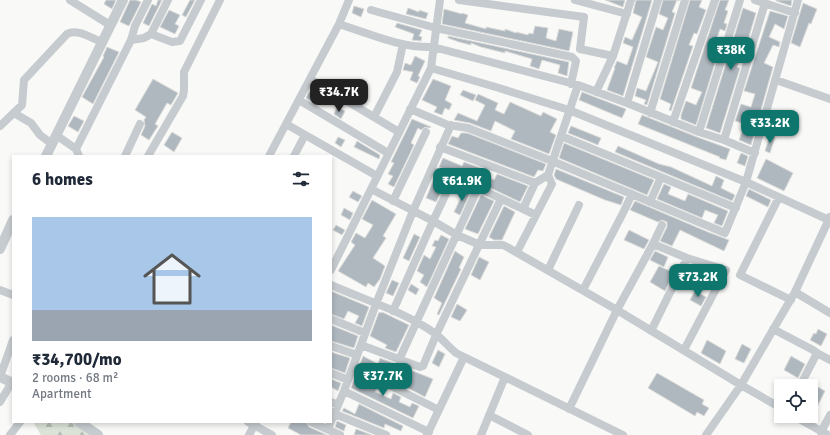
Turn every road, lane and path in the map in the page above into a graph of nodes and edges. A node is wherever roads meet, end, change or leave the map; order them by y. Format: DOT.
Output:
graph roads {
  1 [pos="70,0"];
  2 [pos="123,0"];
  3 [pos="148,0"];
  4 [pos="168,0"];
  5 [pos="201,0"];
  6 [pos="220,0"];
  7 [pos="349,0"];
  8 [pos="440,0"];
  9 [pos="458,0"];
  10 [pos="575,0"];
  11 [pos="631,0"];
  12 [pos="658,0"];
  13 [pos="685,0"];
  14 [pos="715,0"];
  15 [pos="740,0"];
  16 [pos="755,0"];
  17 [pos="798,0"];
  18 [pos="764,3"];
  19 [pos="371,10"];
  20 [pos="795,13"];
  21 [pos="627,14"];
  22 [pos="339,24"];
  23 [pos="110,25"];
  24 [pos="436,28"];
  25 [pos="151,34"];
  26 [pos="131,40"];
  27 [pos="102,42"];
  28 [pos="402,44"];
  29 [pos="433,47"];
  30 [pos="580,49"];
  31 [pos="613,56"];
  32 [pos="576,61"];
  33 [pos="430,68"];
  34 [pos="310,79"];
  35 [pos="776,80"];
  36 [pos="574,85"];
  37 [pos="596,92"];
  38 [pos="830,99"];
  39 [pos="299,100"];
  40 [pos="627,103"];
  41 [pos="410,109"];
  42 [pos="570,110"];
  43 [pos="14,113"];
  44 [pos="650,113"];
  45 [pos="374,117"];
  46 [pos="673,122"];
  47 [pos="140,124"];
  48 [pos="286,124"];
  49 [pos="450,125"];
  50 [pos="0,126"];
  51 [pos="399,132"];
  52 [pos="426,132"];
  53 [pos="698,132"];
  54 [pos="305,134"];
  55 [pos="561,136"];
  56 [pos="54,139"];
  57 [pos="724,140"];
  58 [pos="440,147"];
  59 [pos="77,152"];
  60 [pos="388,153"];
  61 [pos="755,153"];
  62 [pos="46,155"];
  63 [pos="125,155"];
  64 [pos="149,155"];
  65 [pos="270,155"];
  66 [pos="294,155"];
  67 [pos="552,161"];
  68 [pos="432,170"];
  69 [pos="548,175"];
  70 [pos="377,176"];
  71 [pos="661,177"];
  72 [pos="453,180"];
  73 [pos="746,182"];
  74 [pos="535,183"];
  75 [pos="478,188"];
  76 [pos="371,190"];
  77 [pos="632,194"];
  78 [pos="780,197"];
  79 [pos="501,199"];
  80 [pos="393,201"];
  81 [pos="650,202"];
  82 [pos="579,205"];
  83 [pos="736,208"];
  84 [pos="523,209"];
  85 [pos="413,211"];
  86 [pos="536,215"];
  87 [pos="830,218"];
  88 [pos="433,221"];
  89 [pos="12,222"];
  90 [pos="662,225"];
  91 [pos="457,235"];
  92 [pos="652,244"];
  93 [pos="480,245"];
  94 [pos="0,249"];
  95 [pos="517,252"];
  96 [pos="687,258"];
  97 [pos="332,268"];
  98 [pos="548,270"];
  99 [pos="726,270"];
  100 [pos="740,276"];
  101 [pos="332,285"];
  102 [pos="0,290"];
  103 [pos="583,290"];
  104 [pos="12,295"];
  105 [pos="793,296"];
  106 [pos="376,304"];
  107 [pos="617,310"];
  108 [pos="393,311"];
  109 [pos="830,313"];
  110 [pos="332,319"];
  111 [pos="416,322"];
  112 [pos="773,329"];
  113 [pos="651,331"];
  114 [pos="365,333"];
  115 [pos="436,335"];
  116 [pos="12,343"];
  117 [pos="361,345"];
  118 [pos="332,346"];
  119 [pos="684,350"];
  120 [pos="817,353"];
  121 [pos="357,355"];
  122 [pos="464,357"];
  123 [pos="399,360"];
  124 [pos="830,360"];
  125 [pos="353,367"];
  126 [pos="332,373"];
  127 [pos="0,377"];
  128 [pos="505,377"];
  129 [pos="804,379"];
  130 [pos="348,380"];
  131 [pos="12,382"];
  132 [pos="12,384"];
  133 [pos="741,385"];
  134 [pos="344,391"];
  135 [pos="0,402"];
  136 [pos="335,403"];
  137 [pos="774,404"];
  138 [pos="569,409"];
  139 [pos="439,410"];
  140 [pos="334,414"];
  141 [pos="489,415"];
  142 [pos="830,415"];
  143 [pos="332,419"];
  144 [pos="19,423"];
  145 [pos="81,423"];
  146 [pos="253,423"];
  147 [pos="314,423"];
  148 [pos="330,423"];
  149 [pos="806,423"];
  150 [pos="328,429"];
  151 [pos="611,432"];
  152 [pos="428,433"];
  153 [pos="824,433"];
  154 [pos="10,435"];
  155 [pos="98,435"];
  156 [pos="250,435"];
  157 [pos="272,435"];
  158 [pos="340,435"];
  159 [pos="386,435"];
  160 [pos="481,435"];
  161 [pos="528,435"];
  162 [pos="623,435"];
  163 [pos="706,435"];
  1 -- 23 [label="street"];
  2 -- 23 [label="street"];
  3 -- 26 [label="street"];
  4 -- 25 [label="street"];
  5 -- 25 [label="street"];
  6 -- 64 [label="street"];
  7 -- 22 [label="street"];
  8 -- 24 [label="street"];
  9 -- 30 [label="street"];
  10 -- 21 [label="street"];
  11 -- 21 [label="street"];
  12 -- 40 [label="street"];
  13 -- 44 [label="street"];
  14 -- 46 [label="street"];
  15 -- 53 [label="street"];
  16 -- 18 [label="street"];
  17 -- 20 [label="street"];
  18 -- 20 [label="street"];
  18 -- 57 [label="street"];
  19 -- 24 [label="street"];
  20 -- 35 [label="street"];
  21 -- 31 [label="street"];
  22 -- 28 [label="street"];
  22 -- 34 [label="street"];
  23 -- 27 [label="street"];
  24 -- 29 [label="street"];
  24 -- 32 [label="street"];
  25 -- 26 [label="street"];
  26 -- 59 [label="street"];
  27 -- 43 [label="street"];
  27 -- 56 [label="street"];
  28 -- 29 [label="street"];
  28 -- 45 [label="street"];
  29 -- 33 [label="street"];
  29 -- 36 [label="street"];
  30 -- 31 [label="street"];
  30 -- 32 [label="street"];
  31 -- 37 [label="street"];
  32 -- 36 [label="street"];
  33 -- 41 [label="street"];
  33 -- 42 [label="street"];
  34 -- 39 [label="street"];
  34 -- 45 [label="street"];
  35 -- 38 [label="street"];
  35 -- 61 [label="street"];
  36 -- 37 [label="street"];
  36 -- 42 [label="street"];
  37 -- 40 [label="street"];
  39 -- 48 [label="street"];
  39 -- 60 [label="street"];
  40 -- 44 [label="street"];
  41 -- 49 [label="street"];
  41 -- 51 [label="street"];
  42 -- 55 [label="street"];
  42 -- 73 [label="street"];
  43 -- 50 [label="street"];
  43 -- 56 [label="street"];
  44 -- 46 [label="street"];
  45 -- 51 [label="street"];
  46 -- 53 [label="street"];
  47 -- 63 [label="street"];
  48 -- 54 [label="street"];
  48 -- 65 [label="street"];
  49 -- 58 [label="street"];
  49 -- 67 [label="street"];
  51 -- 60 [label="street"];
  52 -- 80 [label="street"];
  53 -- 57 [label="street"];
  54 -- 66 [label="street"];
  54 -- 70 [label="street"];
  55 -- 67 [label="street"];
  55 -- 71 [label="street"];
  56 -- 59 [label="street"];
  56 -- 62 [label="street"];
  57 -- 61 [label="street"];
  58 -- 68 [label="street"];
  58 -- 74 [label="street"];
  60 -- 70 [label="street"];
  61 -- 73 [label="street"];
  67 -- 69 [label="street"];
  67 -- 77 [label="street"];
  68 -- 72 [label="street"];
  68 -- 85 [label="street"];
  69 -- 74 [label="street"];
  69 -- 86 [label="street"];
  70 -- 76 [label="street"];
  71 -- 81 [label="street"];
  71 -- 83 [label="street"];
  72 -- 75 [label="street"];
  72 -- 88 [label="street"];
  73 -- 78 [label="street"];
  73 -- 83 [label="street"];
  74 -- 84 [label="street"];
  75 -- 79 [label="street"];
  75 -- 91 [label="street"];
  76 -- 80 [label="street"];
  76 -- 97 [label="street"];
  77 -- 81 [label="street"];
  77 -- 103 [label="street"];
  78 -- 87 [label="street"];
  78 -- 100 [label="street"];
  79 -- 84 [label="street"];
  79 -- 93 [label="street"];
  80 -- 85 [label="street"];
  81 -- 83 [label="street"];
  82 -- 98 [label="street"];
  84 -- 86 [label="street"];
  85 -- 88 [label="street"];
  85 -- 106 [label="street"];
  86 -- 95 [label="street"];
  87 -- 105 [label="street"];
  88 -- 91 [label="street"];
  88 -- 108 [label="street"];
  89 -- 94 [label="street"];
  90 -- 92 [label="street"];
  91 -- 93 [label="street"];
  91 -- 111 [label="street"];
  92 -- 96 [label="street"];
  92 -- 107 [label="street"];
  93 -- 95 [label="street"];
  93 -- 115 [label="street"];
  95 -- 98 [label="street"];
  96 -- 99 [label="street"];
  96 -- 113 [label="street"];
  98 -- 103 [label="street"];
  99 -- 100 [label="street"];
  99 -- 119 [label="street"];
  100 -- 105 [label="street"];
  101 -- 106 [label="street"];
  102 -- 104 [label="street"];
  103 -- 107 [label="street"];
  105 -- 109 [label="street"];
  105 -- 112 [label="street"];
  106 -- 108 [label="street"];
  106 -- 114 [label="street"];
  107 -- 113 [label="street"];
  107 -- 138 [label="street"];
  108 -- 111 [label="street"];
  110 -- 114 [label="street"];
  111 -- 115 [label="street"];
  111 -- 123 [label="street"];
  112 -- 120 [label="street"];
  112 -- 133 [label="street"];
  113 -- 119 [label="street"];
  114 -- 117 [label="street"];
  115 -- 122 [label="street"];
  115 -- 123 [label="street"];
  116 -- 127 [label="street"];
  117 -- 121 [label="street"];
  117 -- 123 [label="street"];
  118 -- 121 [label="street"];
  119 -- 133 [label="street"];
  120 -- 124 [label="street"];
  120 -- 129 [label="street"];
  121 -- 125 [label="street"];
  122 -- 128 [label="street"];
  122 -- 139 [label="street"];
  125 -- 130 [label="street"];
  125 -- 139 [label="street"];
  126 -- 130 [label="street"];
  127 -- 131 [label="street"];
  128 -- 138 [label="street"];
  128 -- 141 [label="street"];
  130 -- 134 [label="street"];
  132 -- 135 [label="street"];
  133 -- 137 [label="street"];
  133 -- 163 [label="street"];
  134 -- 136 [label="street"];
  134 -- 152 [label="street"];
  136 -- 140 [label="street"];
  138 -- 151 [label="street"];
  139 -- 152 [label="street"];
  140 -- 143 [label="street"];
  140 -- 159 [label="street"];
  141 -- 160 [label="street"];
  141 -- 161 [label="street"];
  142 -- 153 [label="street"];
  144 -- 154 [label="street"];
  145 -- 155 [label="street"];
  146 -- 156 [label="street"];
  146 -- 157 [label="street"];
  147 -- 150 [label="street"];
  148 -- 150 [label="street"];
  149 -- 153 [label="street"];
  150 -- 158 [label="street"];
  151 -- 162 [label="street"];
}
